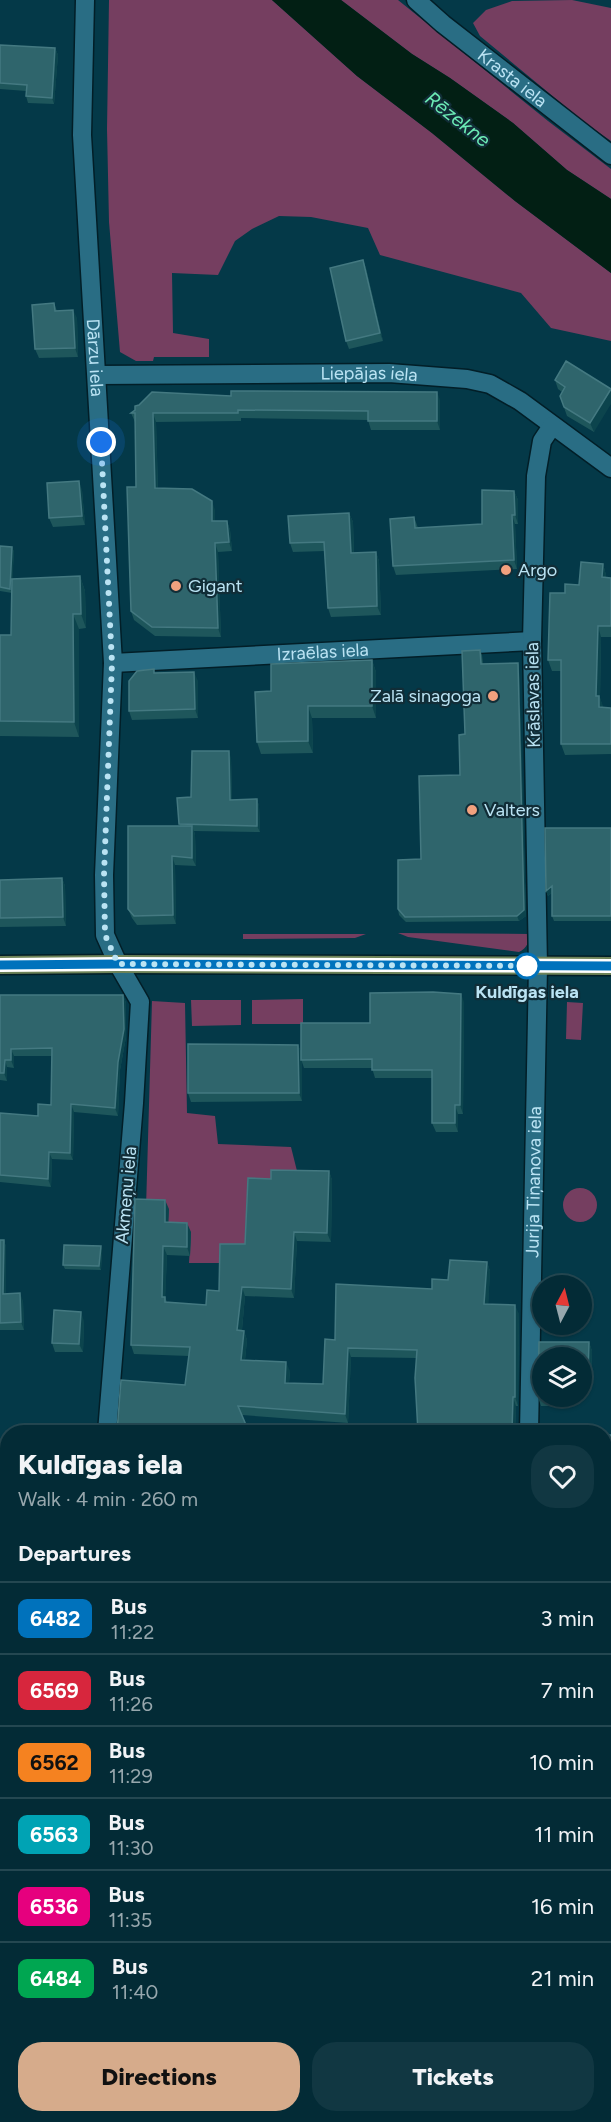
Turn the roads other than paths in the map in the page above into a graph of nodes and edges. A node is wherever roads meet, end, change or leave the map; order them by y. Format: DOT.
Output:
graph roads {
  1 [pos="85,0"];
  2 [pos="416,0"];
  3 [pos="611,155"];
  4 [pos="97,375"];
  5 [pos="552,426"];
  6 [pos="611,468"];
  7 [pos="532,641"];
  8 [pos="112,663"];
  9 [pos="118,964"];
  10 [pos="0,966"];
  11 [pos="537,966"];
  12 [pos="611,966"];
  13 [pos="108,1425"];
  14 [pos="530,1425"];
  1 -- 4 [label="street, Dārzu iela"];
  2 -- 3 [label="street, Krasta iela"];
  4 -- 5 [label="street, Liepājas iela"];
  4 -- 8 [label="street, Dārzu iela"];
  5 -- 6 [label="street, Liepājas iela"];
  5 -- 7 [label="street, Krāslavas iela"];
  7 -- 8 [label="street, Izraēlas iela"];
  7 -- 11 [label="street, Krāslavas iela"];
  8 -- 9 [label="street, Dārzu iela"];
  9 -- 10 [label="main road"];
  9 -- 11 [label="main road"];
  9 -- 13 [label="street, Akmeņu iela"];
  11 -- 12 [label="main road"];
  11 -- 14 [label="street, Jurija Tiņanova iela"];
}
